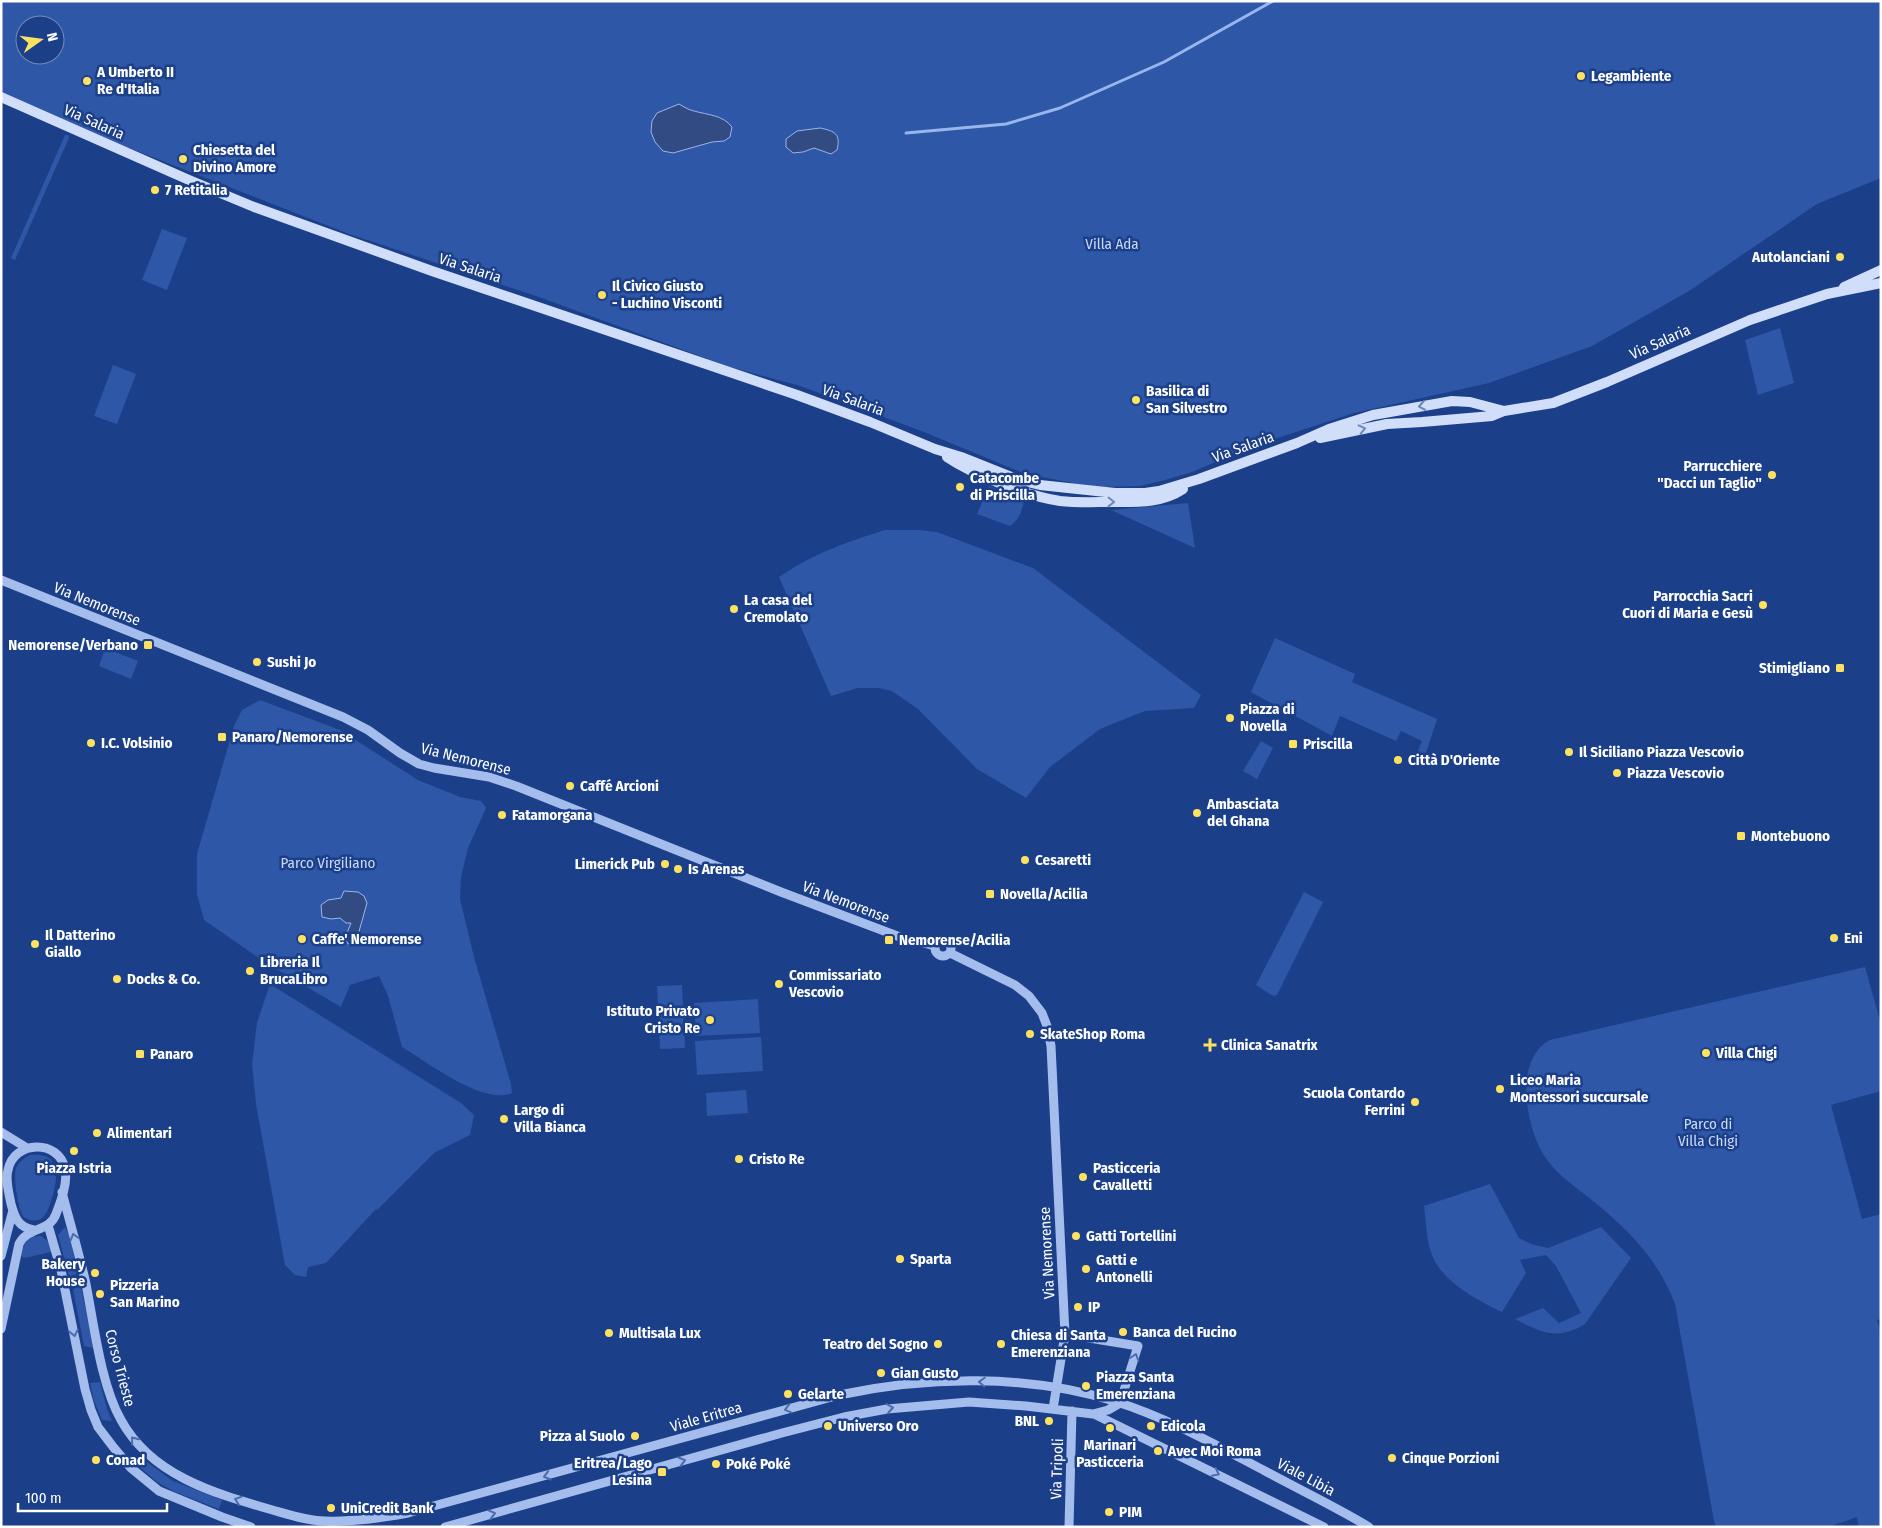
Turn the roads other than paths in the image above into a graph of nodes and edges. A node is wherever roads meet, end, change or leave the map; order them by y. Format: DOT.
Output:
graph roads {
  1 [pos="1,97"];
  2 [pos="1881,270"];
  3 [pos="1881,283"];
  4 [pos="1827,294"];
  5 [pos="1504,411"];
  6 [pos="1297,443"];
  7 [pos="1,580"];
  8 [pos="1,1132"];
  9 [pos="27,1148"];
  10 [pos="2,1161"];
  11 [pos="8,1170"];
  12 [pos="62,1192"];
  13 [pos="13,1210"];
  14 [pos="48,1225"];
  15 [pos="34,1230"];
  16 [pos="1,1256"];
  17 [pos="1,1329"];
  18 [pos="1065,1334"];
  19 [pos="1056,1388"];
  20 [pos="1120,1403"];
  21 [pos="1053,1409"];
  22 [pos="1072,1411"];
  23 [pos="1093,1414"];
  24 [pos="368,1519"];
  25 [pos="251,1527"];
  26 [pos="445,1527"];
  27 [pos="1069,1527"];
  28 [pos="1324,1527"];
  29 [pos="1369,1527"];
  1 -- 6 [label="main road, Via Salaria"];
  2 -- 4 [label="main road, Via Salaria"];
  3 -- 4 [label="main road, Via Salaria"];
  4 -- 5 [label="main road, Via Salaria"];
  6 -- 5 [label="main road, Via Salaria, one-way"];
  5 -- 6 [label="main road, Via Salaria, one-way"];
  7 -- 18 [label="street, Via Nemorense"];
  8 -- 9 [label="street"];
  9 -- 11 [label="street"];
  9 -- 12 [label="street"];
  10 -- 11 [label="street"];
  11 -- 13 [label="street"];
  12 -- 14 [label="street"];
  24 -- 12 [label="street, Corso Trieste, one-way"];
  13 -- 15 [label="street"];
  13 -- 16 [label="street"];
  14 -- 15 [label="street"];
  14 -- 25 [label="street, one-way"];
  15 -- 17 [label="street"];
  18 -- 19 [label="street"];
  20 -- 18 [label="street, one-way"];
  19 -- 20 [label="street"];
  19 -- 21 [label="street"];
  19 -- 24 [label="street, Viale Eritrea, one-way"];
  20 -- 23 [label="street"];
  20 -- 29 [label="street, Viale Libia"];
  21 -- 22 [label="street"];
  26 -- 21 [label="street, one-way"];
  22 -- 23 [label="street"];
  22 -- 27 [label="street, Via Tripoli"];
  23 -- 28 [label="street, one-way"];
}
